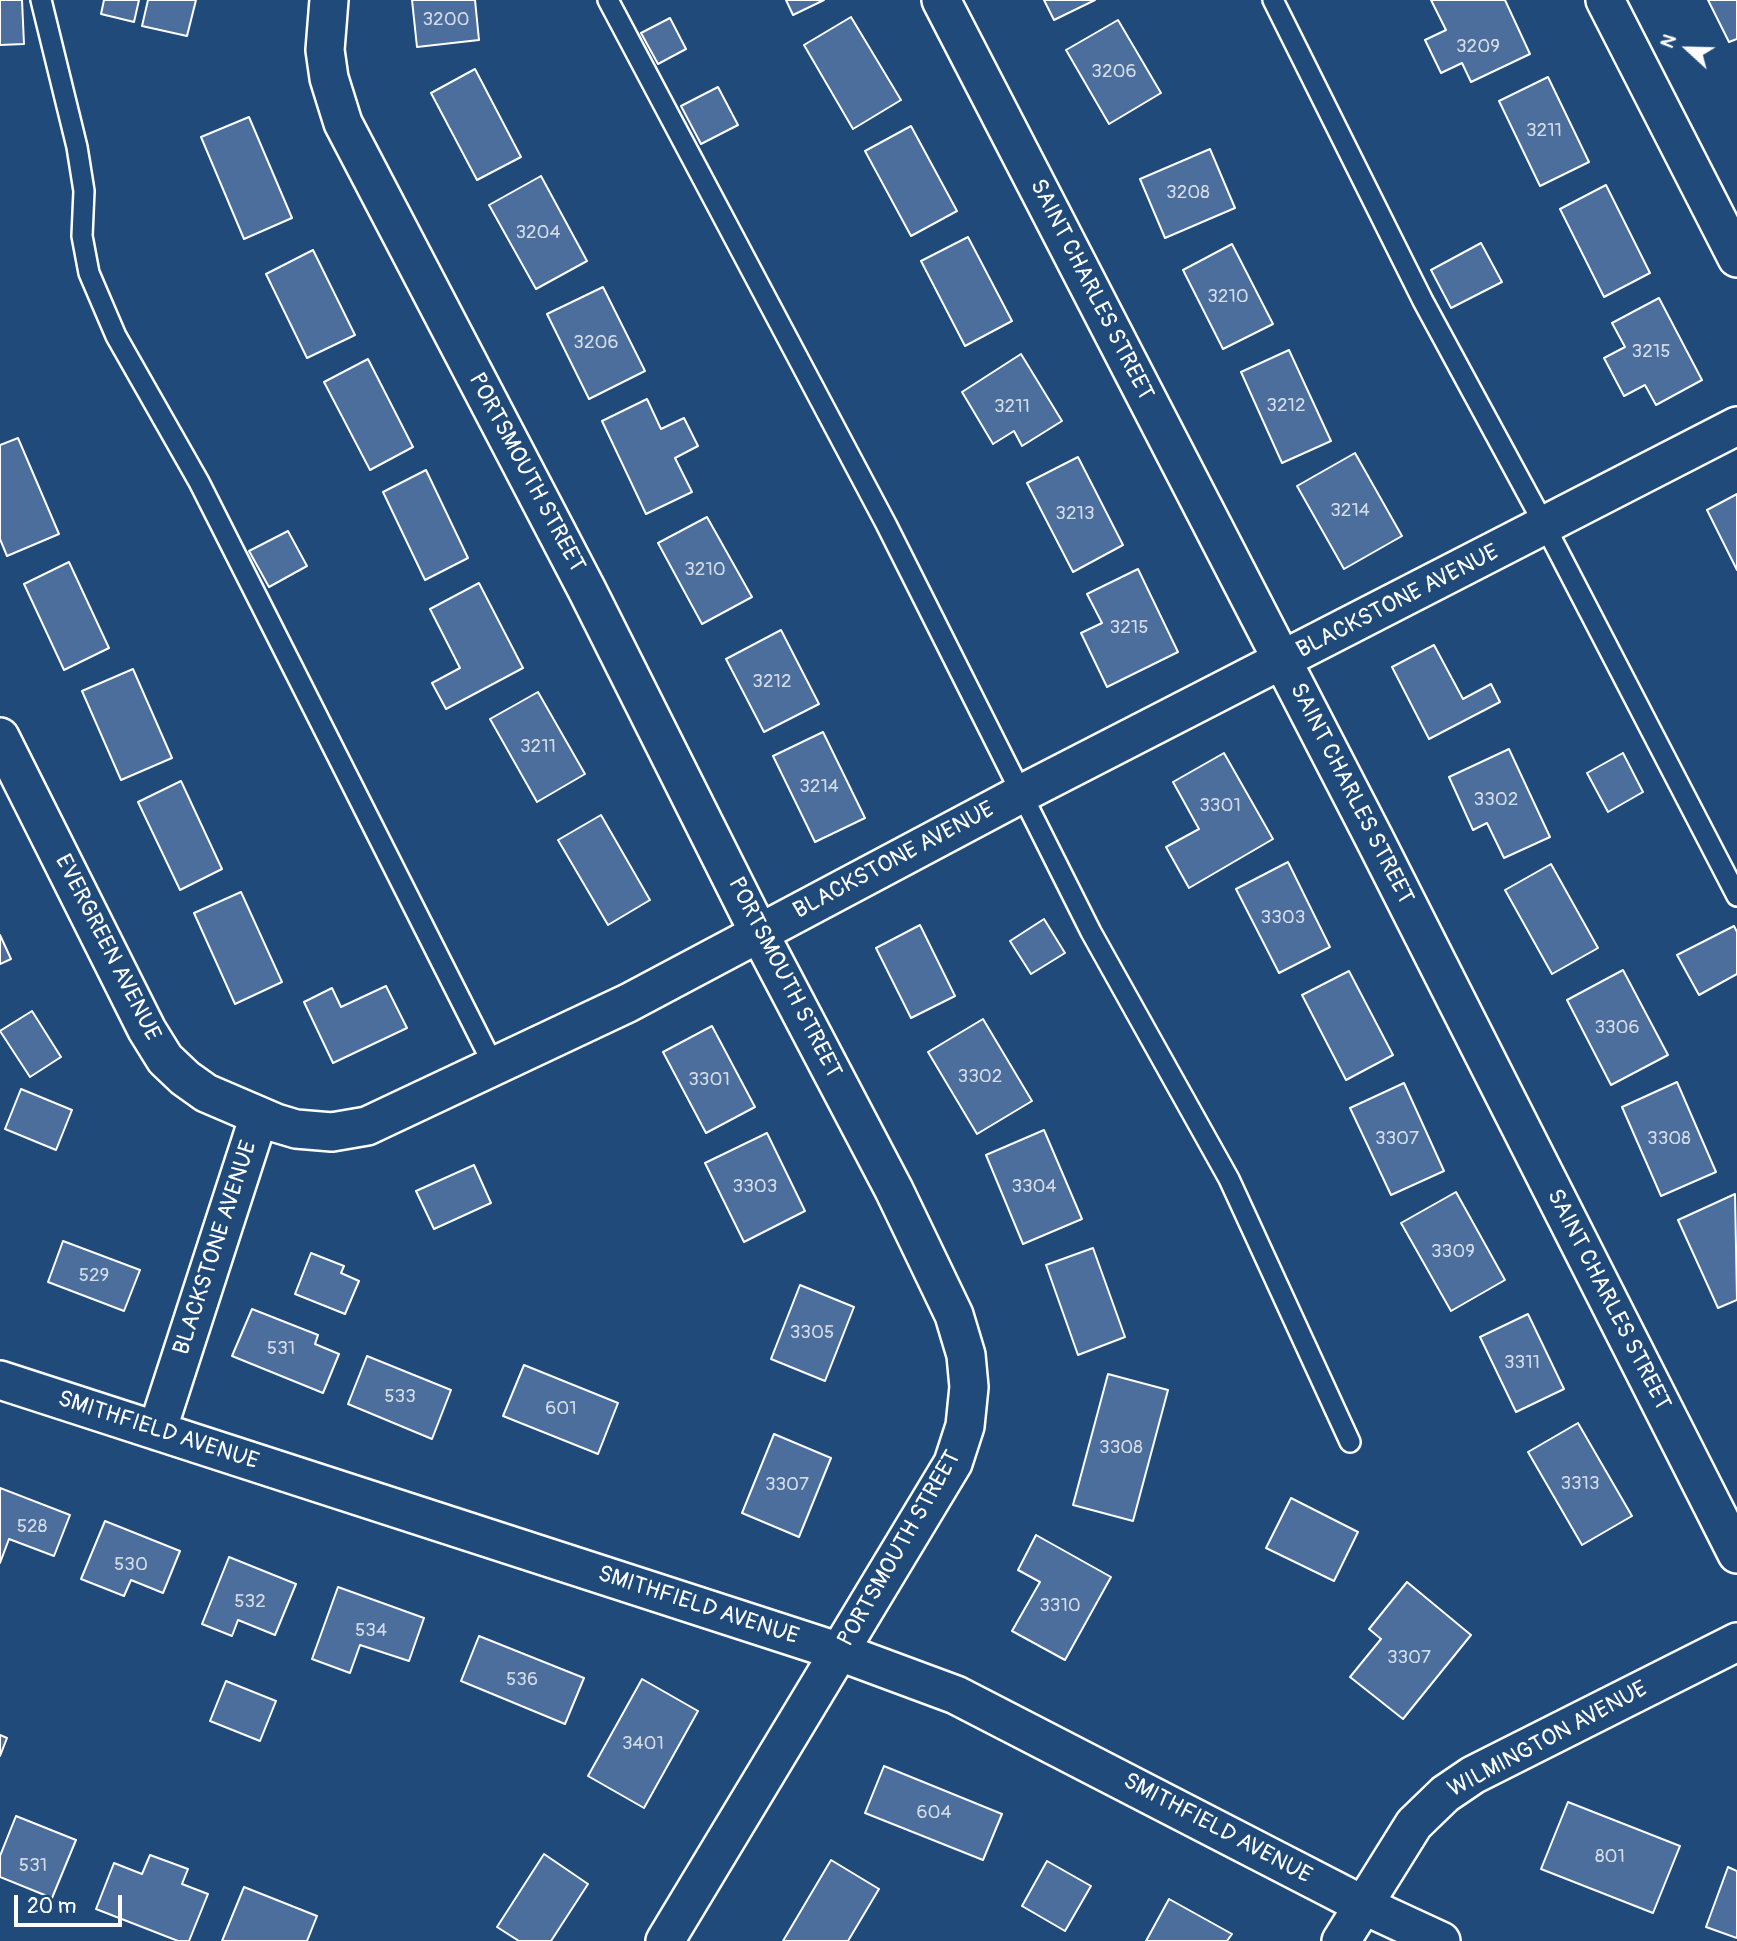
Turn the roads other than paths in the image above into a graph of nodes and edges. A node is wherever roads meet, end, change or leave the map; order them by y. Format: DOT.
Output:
graph roads {
  1 [pos="41,0"];
  2 [pos="329,0"];
  3 [pos="608,0"];
  4 [pos="941,0"];
  5 [pos="1273,0"];
  6 [pos="1605,0"];
  7 [pos="1737,258"];
  8 [pos="1737,426"];
  9 [pos="1545,526"];
  10 [pos="1283,661"];
  11 [pos="0,737"];
  12 [pos="1021,794"];
  13 [pos="1737,896"];
  14 [pos="759,933"];
  15 [pos="494,1066"];
  16 [pos="259,1116"];
  17 [pos="0,1380"];
  18 [pos="157,1432"];
  19 [pos="1350,1442"];
  20 [pos="1737,1554"];
  21 [pos="1737,1642"];
  22 [pos="841,1652"];
  23 [pos="1363,1905"];
  24 [pos="664,1941"];
  25 [pos="1340,1941"];
  26 [pos="1441,1941"];
  1 -- 15 [label="lane"];
  2 -- 14 [label="street, PORTSMOUTH STREET"];
  3 -- 12 [label="lane"];
  4 -- 10 [label="street, SAINT CHARLES STREET"];
  5 -- 9 [label="lane"];
  6 -- 7 [label="street"];
  8 -- 9 [label="street, BLACKSTONE AVENUE"];
  9 -- 10 [label="street, BLACKSTONE AVENUE"];
  9 -- 13 [label="lane"];
  10 -- 12 [label="street, BLACKSTONE AVENUE"];
  10 -- 20 [label="street, SAINT CHARLES STREET"];
  11 -- 16 [label="street, EVERGREEN AVENUE"];
  12 -- 14 [label="street, BLACKSTONE AVENUE"];
  12 -- 19 [label="lane"];
  14 -- 15 [label="street, BLACKSTONE AVENUE"];
  14 -- 22 [label="street, PORTSMOUTH STREET"];
  15 -- 16 [label="street, BLACKSTONE AVENUE"];
  16 -- 18 [label="street, BLACKSTONE AVENUE"];
  17 -- 18 [label="street, SMITHFIELD AVENUE"];
  18 -- 22 [label="street, SMITHFIELD AVENUE"];
  21 -- 23 [label="street, WILMINGTON AVENUE"];
  22 -- 23 [label="street, SMITHFIELD AVENUE"];
  22 -- 24 [label="street, PORTSMOUTH STREET"];
  23 -- 25 [label="street, WILMINGTON AVENUE"];
  23 -- 26 [label="street, SMITHFIELD AVENUE"];
}
